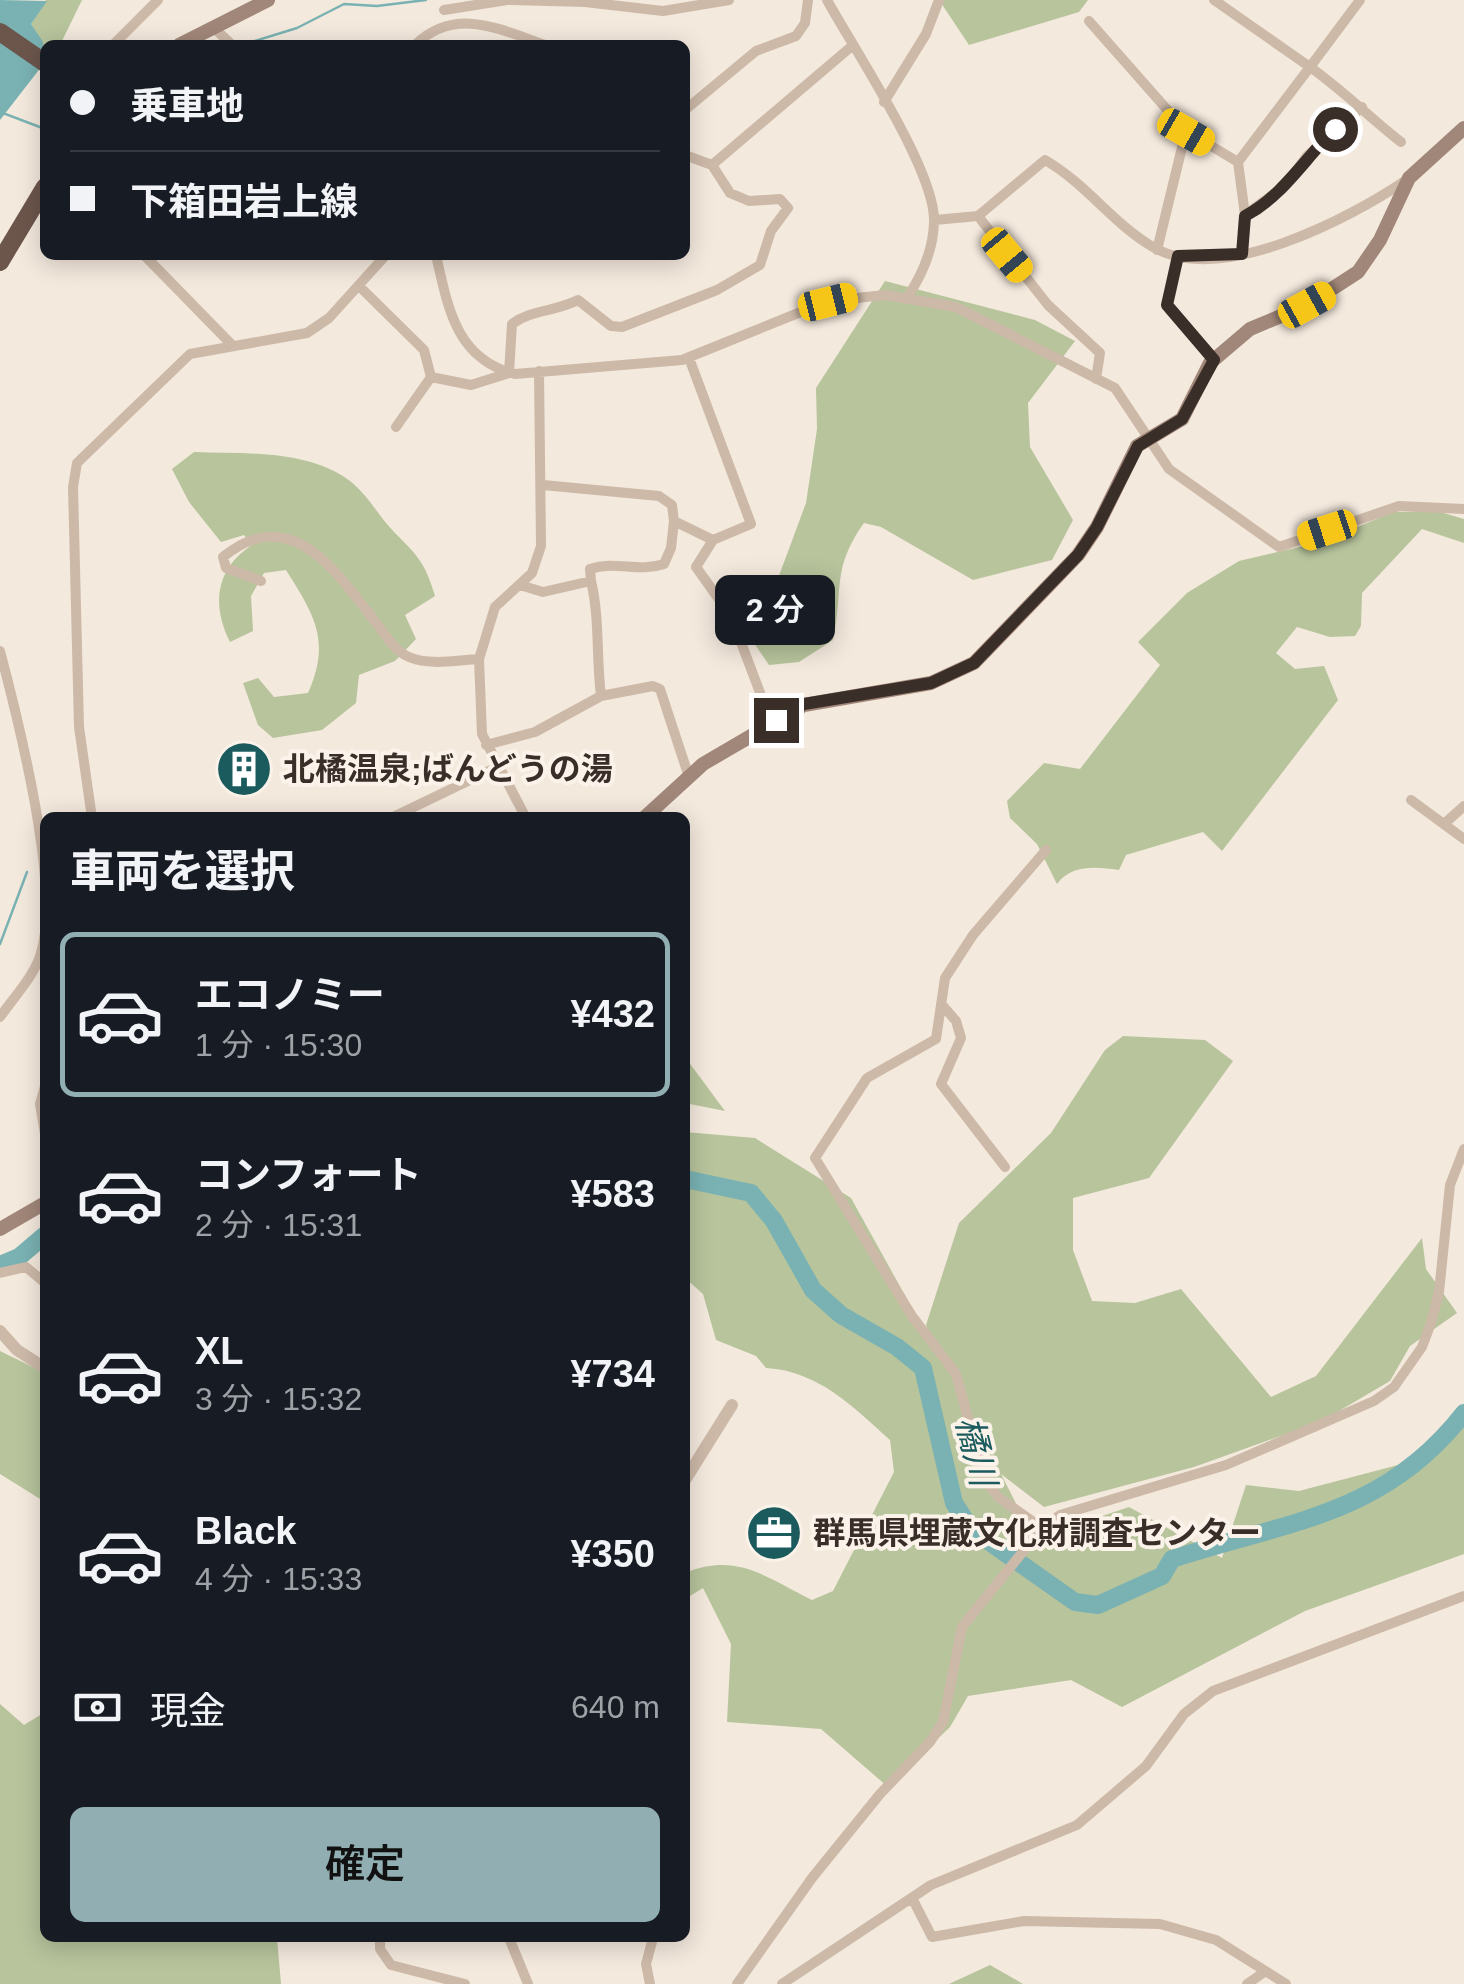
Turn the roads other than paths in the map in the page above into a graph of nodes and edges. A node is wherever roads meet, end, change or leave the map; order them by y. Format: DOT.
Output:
graph roads {
  1 [pos="158,0"];
  2 [pos="268,0"];
  3 [pos="508,0"];
  4 [pos="729,0"];
  5 [pos="808,0"];
  6 [pos="828,0"];
  7 [pos="939,0"];
  8 [pos="1214,0"];
  9 [pos="1360,0"];
  10 [pos="442,4"];
  11 [pos="1090,21"];
  12 [pos="446,23"];
  13 [pos="0,32"];
  14 [pos="223,37"];
  15 [pos="118,40"];
  16 [pos="422,40"];
  17 [pos="531,40"];
  18 [pos="852,46"];
  19 [pos="40,60"];
  20 [pos="1310,68"];
  21 [pos="884,102"];
  22 [pos="690,106"];
  23 [pos="1362,107"];
  24 [pos="1464,128"];
  25 [pos="1186,132"];
  26 [pos="1401,142"];
  27 [pos="690,158"];
  28 [pos="1238,162"];
  29 [pos="712,165"];
  30 [pos="1409,178"];
  31 [pos="40,195"];
  32 [pos="978,216"];
  33 [pos="1245,216"];
  34 [pos="935,220"];
  35 [pos="1157,250"];
  36 [pos="1242,254"];
  37 [pos="1178,256"];
  38 [pos="149,260"];
  39 [pos="382,260"];
  40 [pos="437,260"];
  41 [pos="0,262"];
  42 [pos="359,286"];
  43 [pos="908,296"];
  44 [pos="233,346"];
  45 [pos="689,358"];
  46 [pos="1214,360"];
  47 [pos="509,372"];
  48 [pos="539,372"];
  49 [pos="431,377"];
  50 [pos="1096,378"];
  51 [pos="396,427"];
  52 [pos="1146,438"];
  53 [pos="543,485"];
  54 [pos="1464,509"];
  55 [pos="674,521"];
  56 [pos="713,540"];
  57 [pos="590,581"];
  58 [pos="261,582"];
  59 [pos="520,585"];
  60 [pos="0,651"];
  61 [pos="480,658"];
  62 [pos="600,696"];
  63 [pos="770,719"];
  64 [pos="486,746"];
  65 [pos="497,767"];
  66 [pos="689,777"];
  67 [pos="1411,800"];
  68 [pos="1464,806"];
  69 [pos="91,812"];
  70 [pos="403,812"];
  71 [pos="523,812"];
  72 [pos="651,812"];
  73 [pos="1444,824"];
  74 [pos="1464,838"];
  75 [pos="1046,850"];
  76 [pos="40,860"];
  77 [pos="40,958"];
  78 [pos="943,1006"];
  79 [pos="0,1016"];
  80 [pos="1464,1149"];
  81 [pos="1005,1168"];
  82 [pos="40,1206"];
  83 [pos="0,1229"];
  84 [pos="0,1273"];
  85 [pos="40,1279"];
  86 [pos="0,1331"];
  87 [pos="40,1365"];
  88 [pos="732,1405"];
  89 [pos="690,1472"];
  90 [pos="1042,1528"];
  91 [pos="1464,1596"];
  92 [pos="912,1898"];
  93 [pos="380,1942"];
  94 [pos="511,1942"];
  95 [pos="652,1942"];
  96 [pos="1263,1973"];
  97 [pos="465,1984"];
  98 [pos="528,1984"];
  99 [pos="650,1984"];
  100 [pos="737,1984"];
  101 [pos="782,1984"];
  102 [pos="1247,1984"];
  103 [pos="1286,1984"];
  1 -- 15 [label="street"];
  2 -- 14 [label="main road"];
  3 -- 4 [label="street"];
  3 -- 10 [label="street"];
  5 -- 22 [label="street"];
  6 -- 18 [label="street"];
  7 -- 21 [label="street"];
  8 -- 20 [label="street"];
  9 -- 20 [label="street"];
  10 -- 12 [label="street"];
  11 -- 25 [label="street"];
  12 -- 16 [label="street"];
  12 -- 17 [label="street"];
  13 -- 19 [label="highway"];
  18 -- 21 [label="street"];
  18 -- 29 [label="street"];
  20 -- 23 [label="street"];
  20 -- 28 [label="street"];
  21 -- 34 [label="street"];
  23 -- 26 [label="street"];
  23 -- 33 [label="street"];
  24 -- 30 [label="main road"];
  25 -- 28 [label="street"];
  25 -- 35 [label="street"];
  27 -- 29 [label="street"];
  28 -- 33 [label="street"];
  29 -- 47 [label="street"];
  30 -- 36 [label="street"];
  30 -- 46 [label="main road"];
  31 -- 41 [label="highway"];
  32 -- 34 [label="street"];
  32 -- 35 [label="street"];
  32 -- 50 [label="street"];
  33 -- 36 [label="street"];
  34 -- 43 [label="street"];
  35 -- 37 [label="street"];
  36 -- 37 [label="street"];
  37 -- 46 [label="street"];
  38 -- 44 [label="street"];
  39 -- 42 [label="street"];
  40 -- 47 [label="street"];
  42 -- 44 [label="street"];
  42 -- 49 [label="street"];
  43 -- 45 [label="street"];
  43 -- 50 [label="street"];
  44 -- 69 [label="street"];
  45 -- 48 [label="street"];
  45 -- 56 [label="street"];
  46 -- 52 [label="main road"];
  47 -- 48 [label="street"];
  47 -- 49 [label="street"];
  48 -- 53 [label="street"];
  49 -- 51 [label="street"];
  50 -- 52 [label="street"];
  52 -- 54 [label="street"];
  52 -- 66 [label="main road"];
  53 -- 55 [label="street"];
  53 -- 59 [label="street"];
  55 -- 56 [label="street"];
  55 -- 57 [label="street"];
  56 -- 63 [label="street"];
  57 -- 59 [label="street"];
  57 -- 62 [label="street"];
  58 -- 61 [label="street"];
  59 -- 61 [label="street"];
  60 -- 76 [label="street"];
  61 -- 64 [label="street"];
  62 -- 64 [label="street"];
  62 -- 66 [label="street"];
  64 -- 65 [label="street"];
  65 -- 70 [label="street"];
  65 -- 71 [label="street"];
  66 -- 72 [label="main road"];
  67 -- 73 [label="street"];
  68 -- 73 [label="street"];
  73 -- 74 [label="street"];
  75 -- 78 [label="street"];
  77 -- 79 [label="street"];
  78 -- 81 [label="street"];
  78 -- 90 [label="street"];
  80 -- 90 [label="street"];
  82 -- 83 [label="main road"];
  84 -- 85 [label="street"];
  86 -- 87 [label="street"];
  88 -- 89 [label="street"];
  90 -- 100 [label="street"];
  91 -- 92 [label="street"];
  92 -- 96 [label="street"];
  92 -- 101 [label="street"];
  93 -- 97 [label="street"];
  94 -- 98 [label="street"];
  95 -- 99 [label="street"];
  96 -- 102 [label="street"];
  96 -- 103 [label="street"];
}
